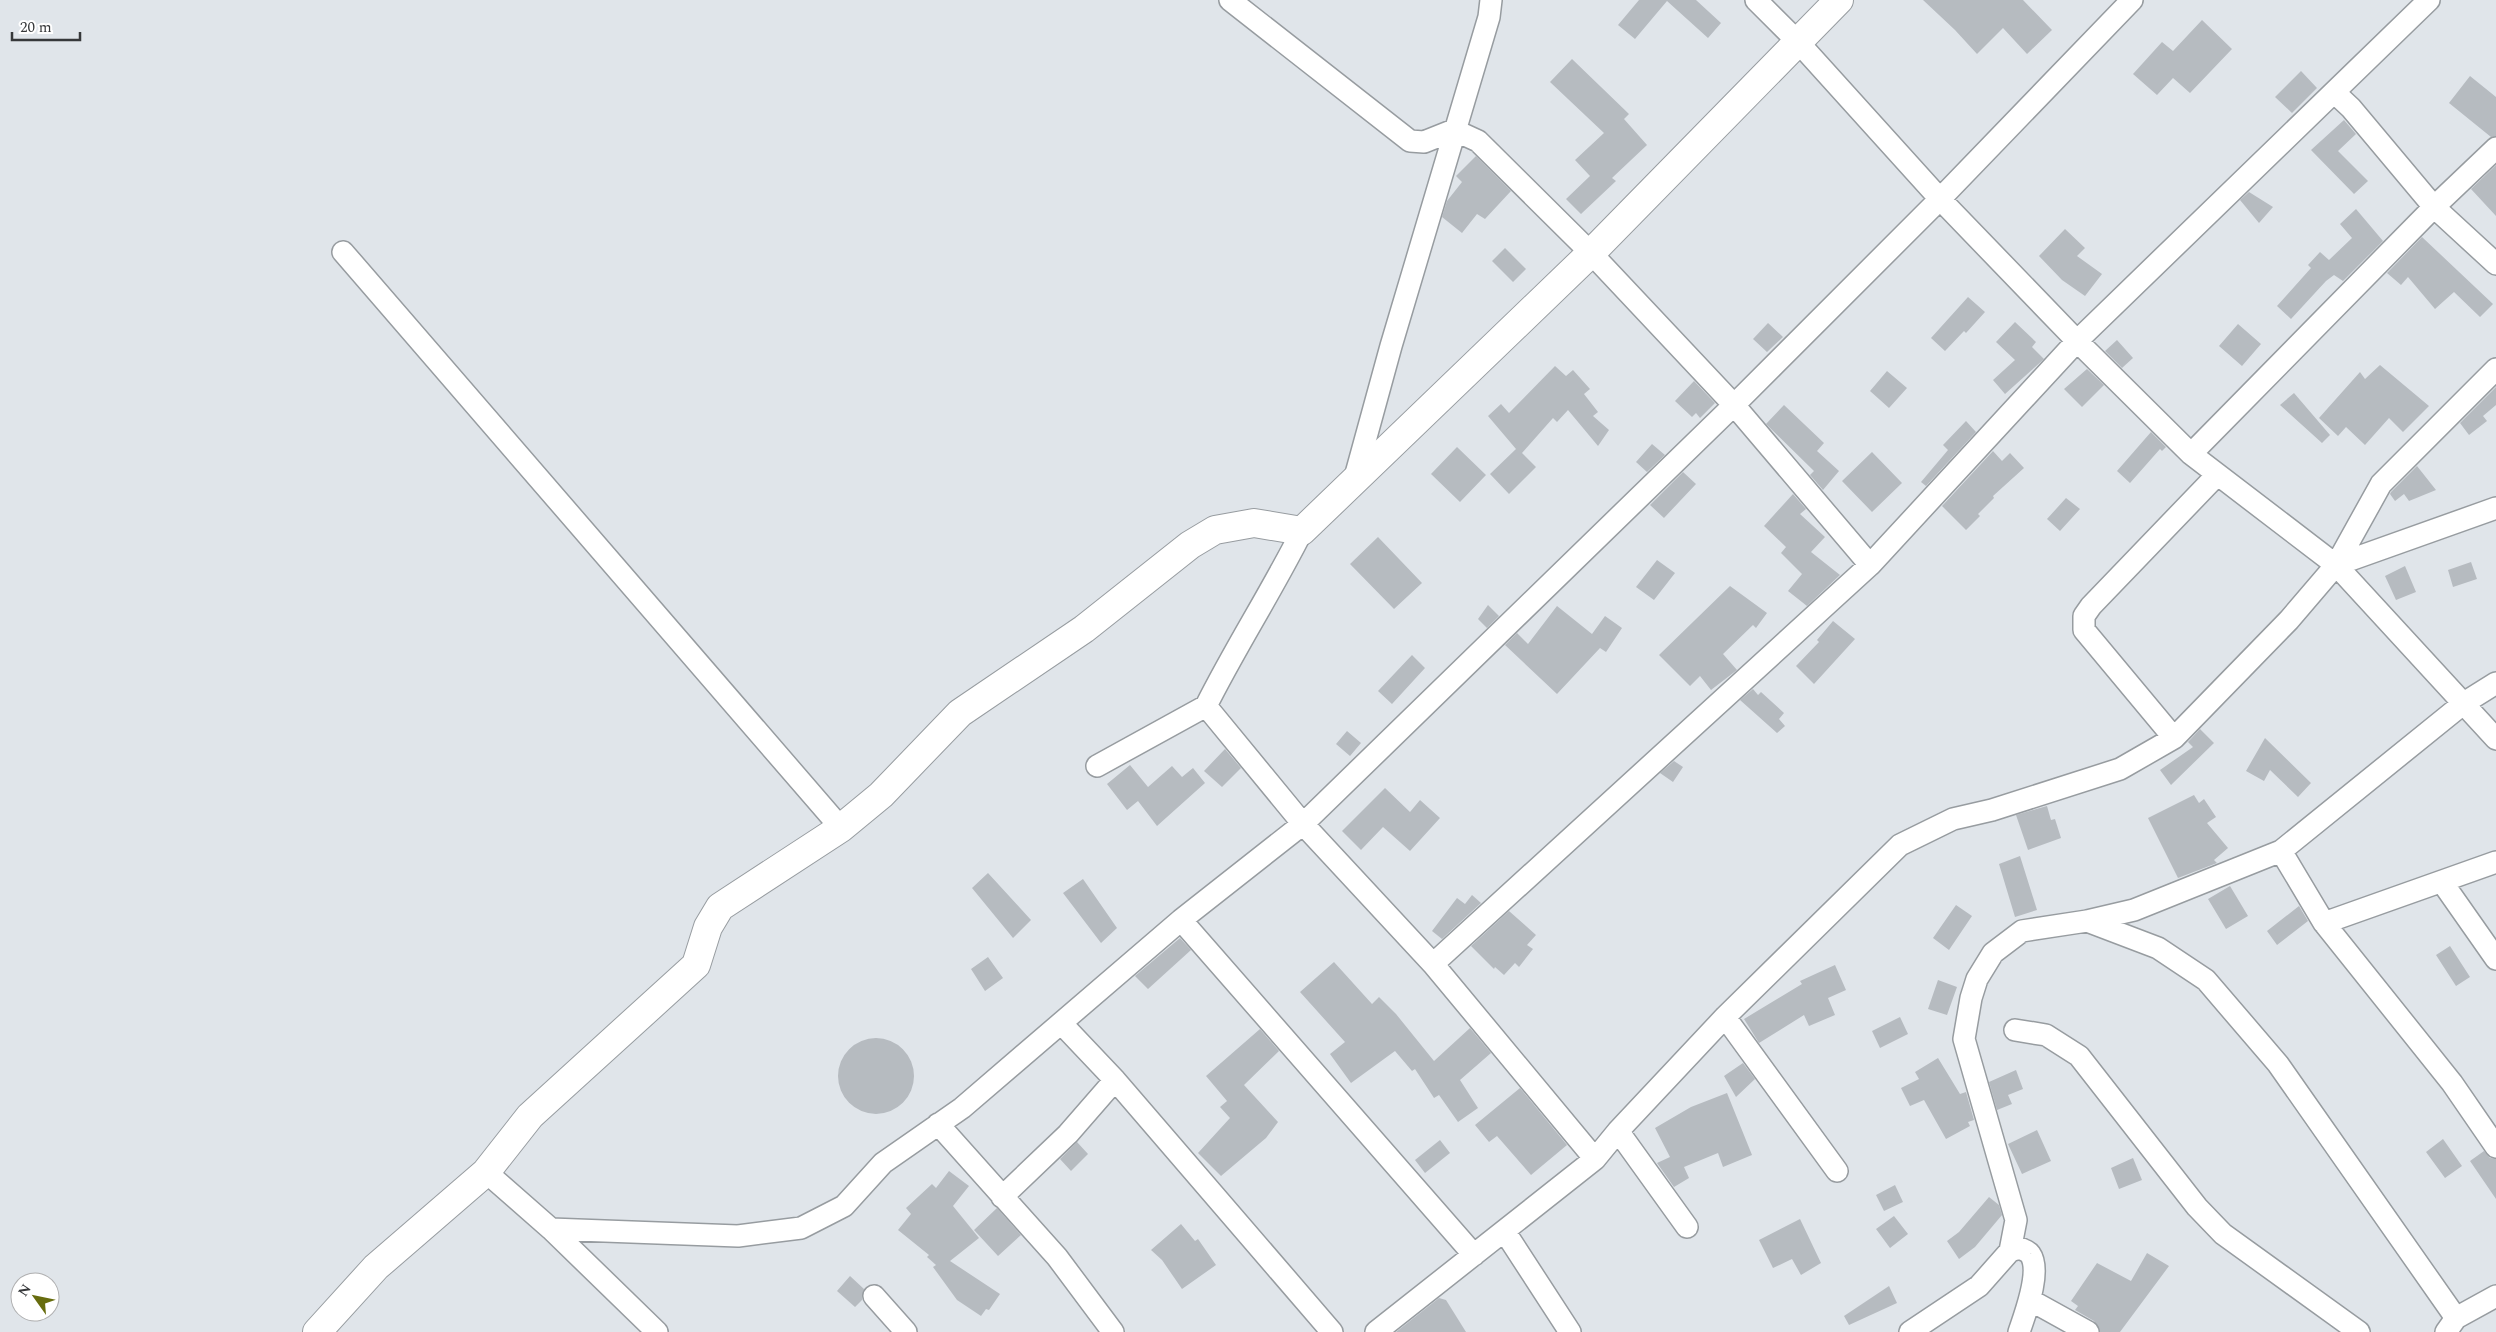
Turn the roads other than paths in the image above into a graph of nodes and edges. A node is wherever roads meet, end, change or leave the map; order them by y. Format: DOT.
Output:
graph roads {
  1 [pos="1230,0"];
  2 [pos="1505,0"];
  3 [pos="1756,0"];
  4 [pos="1839,0"];
  5 [pos="2132,0"];
  6 [pos="2429,0"];
  7 [pos="1490,8"];
  8 [pos="1799,43"];
  9 [pos="2335,93"];
  10 [pos="1454,130"];
  11 [pos="2496,148"];
  12 [pos="1940,199"];
  13 [pos="2434,208"];
  14 [pos="343,252"];
  15 [pos="1591,253"];
  16 [pos="2496,264"];
  17 [pos="2076,341"];
  18 [pos="2496,369"];
  19 [pos="1734,405"];
  20 [pos="2191,454"];
  21 [pos="2217,475"];
  22 [pos="1354,480"];
  23 [pos="2496,508"];
  24 [pos="1302,531"];
  25 [pos="1870,565"];
  26 [pos="2336,565"];
  27 [pos="2496,683"];
  28 [pos="2464,703"];
  29 [pos="1206,706"];
  30 [pos="2174,738"];
  31 [pos="2496,739"];
  32 [pos="1096,766"];
  33 [pos="1303,824"];
  34 [pos="841,828"];
  35 [pos="2281,851"];
  36 [pos="2496,862"];
  37 [pos="2442,882"];
  38 [pos="1181,920"];
  39 [pos="2087,921"];
  40 [pos="2324,923"];
  41 [pos="2496,959"];
  42 [pos="1433,964"];
  43 [pos="1725,1017"];
  44 [pos="1060,1023"];
  45 [pos="2015,1030"];
  46 [pos="1115,1080"];
  47 [pos="938,1124"];
  48 [pos="1618,1131"];
  49 [pos="2496,1147"];
  50 [pos="1595,1159"];
  51 [pos="1836,1171"];
  52 [pos="486,1172"];
  53 [pos="1002,1198"];
  54 [pos="1686,1227"];
  55 [pos="551,1229"];
  56 [pos="1505,1232"];
  57 [pos="2010,1251"];
  58 [pos="1474,1255"];
  59 [pos="874,1296"];
  60 [pos="2496,1296"];
  61 [pos="2030,1300"];
  62 [pos="2451,1325"];
  63 [pos="317,1332"];
  64 [pos="657,1332"];
  65 [pos="906,1332"];
  66 [pos="1113,1332"];
  67 [pos="1332,1332"];
  68 [pos="1376,1332"];
  69 [pos="1570,1332"];
  70 [pos="1910,1332"];
  71 [pos="2019,1332"];
  72 [pos="2088,1332"];
  73 [pos="2359,1332"];
  1 -- 10 [label="street"];
  2 -- 7 [label="street"];
  3 -- 8 [label="street"];
  4 -- 8 [label="street"];
  5 -- 12 [label="street"];
  6 -- 9 [label="street"];
  7 -- 10 [label="street"];
  8 -- 12 [label="street"];
  8 -- 15 [label="street"];
  9 -- 13 [label="street"];
  9 -- 17 [label="street"];
  10 -- 15 [label="street"];
  10 -- 22 [label="street"];
  11 -- 13 [label="street"];
  12 -- 17 [label="street"];
  12 -- 19 [label="street"];
  13 -- 16 [label="street"];
  13 -- 20 [label="street"];
  14 -- 34 [label="street"];
  15 -- 19 [label="street"];
  15 -- 22 [label="street"];
  17 -- 20 [label="street"];
  17 -- 25 [label="street"];
  18 -- 26 [label="street"];
  19 -- 25 [label="street"];
  19 -- 33 [label="street"];
  20 -- 21 [label="street"];
  21 -- 26 [label="street"];
  21 -- 30 [label="street"];
  22 -- 24 [label="street"];
  23 -- 26 [label="street"];
  24 -- 29 [label="street"];
  24 -- 34 [label="street"];
  25 -- 42 [label="street"];
  26 -- 28 [label="street"];
  26 -- 30 [label="street"];
  27 -- 28 [label="street"];
  28 -- 31 [label="street"];
  28 -- 35 [label="street"];
  29 -- 32 [label="street"];
  29 -- 33 [label="street"];
  30 -- 43 [label="street"];
  33 -- 38 [label="street"];
  33 -- 42 [label="street"];
  34 -- 52 [label="street"];
  35 -- 39 [label="street"];
  35 -- 40 [label="street"];
  36 -- 37 [label="street"];
  37 -- 40 [label="street"];
  37 -- 41 [label="street"];
  38 -- 44 [label="street"];
  38 -- 58 [label="street"];
  39 -- 57 [label="street"];
  39 -- 62 [label="street"];
  40 -- 49 [label="street"];
  42 -- 50 [label="street"];
  43 -- 48 [label="street"];
  43 -- 51 [label="street"];
  44 -- 46 [label="street"];
  44 -- 47 [label="street"];
  45 -- 73 [label="street"];
  46 -- 53 [label="street"];
  46 -- 67 [label="street"];
  47 -- 53 [label="street"];
  47 -- 55 [label="street"];
  48 -- 50 [label="street"];
  48 -- 54 [label="street"];
  50 -- 56 [label="street"];
  52 -- 55 [label="street"];
  52 -- 63 [label="street"];
  53 -- 66 [label="street"];
  55 -- 64 [label="street"];
  56 -- 58 [label="street"];
  56 -- 69 [label="street"];
  57 -- 61 [label="street"];
  57 -- 70 [label="street"];
  58 -- 68 [label="street"];
  59 -- 65 [label="street"];
  60 -- 62 [label="street"];
  61 -- 71 [label="street"];
  61 -- 72 [label="street"];
}
